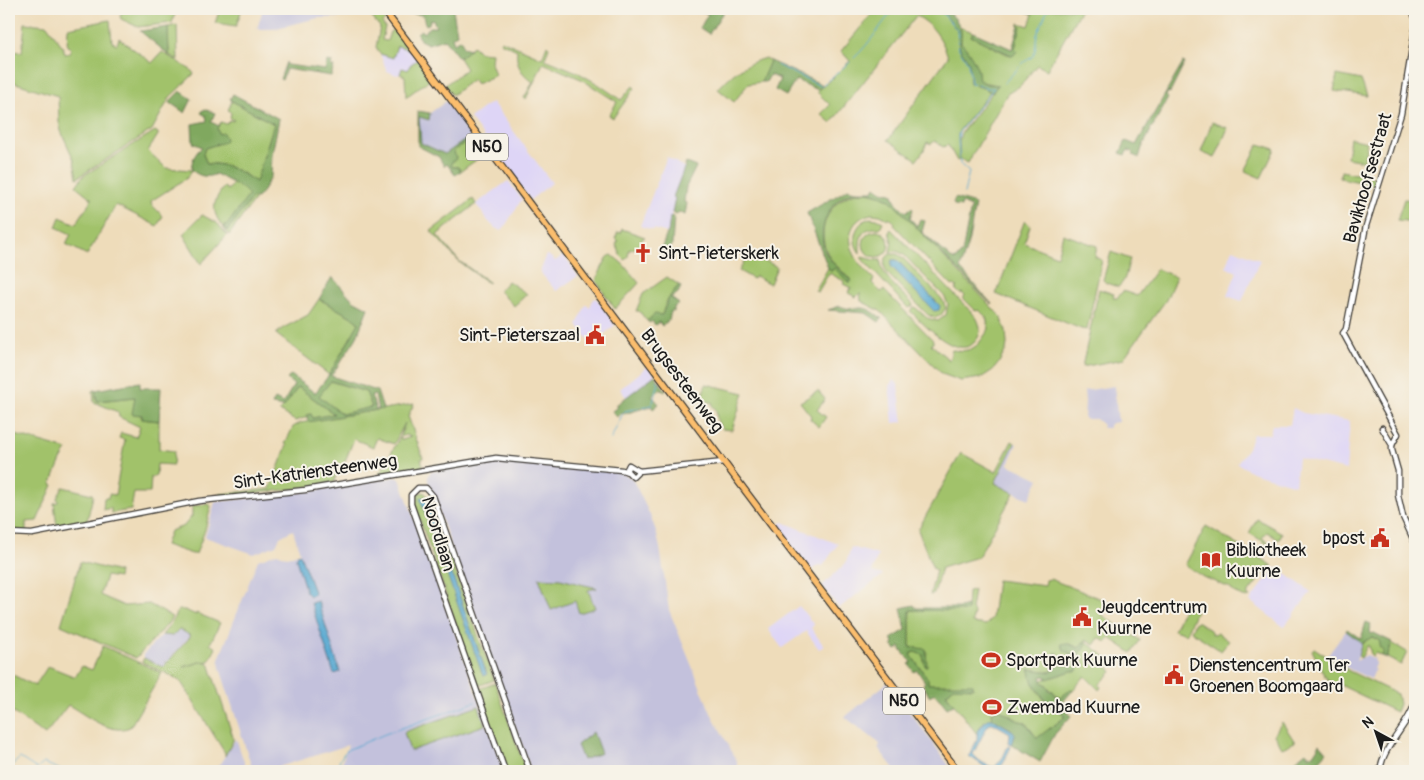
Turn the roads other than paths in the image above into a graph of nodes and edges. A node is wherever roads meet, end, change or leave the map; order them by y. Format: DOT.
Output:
graph roads {
  1 [pos="383,9"];
  2 [pos="1415,12"];
  3 [pos="1415,17"];
  4 [pos="1415,30"];
  5 [pos="1382,428"];
  6 [pos="1392,445"];
  7 [pos="724,462"];
  8 [pos="626,471"];
  9 [pos="639,471"];
  10 [pos="9,534"];
  11 [pos="1415,543"];
  12 [pos="1415,703"];
  13 [pos="505,771"];
  14 [pos="530,771"];
  15 [pos="958,771"];
  16 [pos="1380,771"];
  1 -- 7 [label="main road, Brugsesteenweg / N50"];
  2 -- 3 [label="street"];
  4 -- 6 [label="street, Bavikhoofsestraat"];
  5 -- 6 [label="street"];
  6 -- 11 [label="street"];
  7 -- 9 [label="street"];
  7 -- 15 [label="main road, Brugsesteenweg / N50"];
  8 -- 9 [label="street"];
  8 -- 9 [label="street"];
  8 -- 10 [label="street, Sint-Katriensteenweg"];
  12 -- 16 [label="street"];
  13 -- 14 [label="street, Noordlaan"];
}
